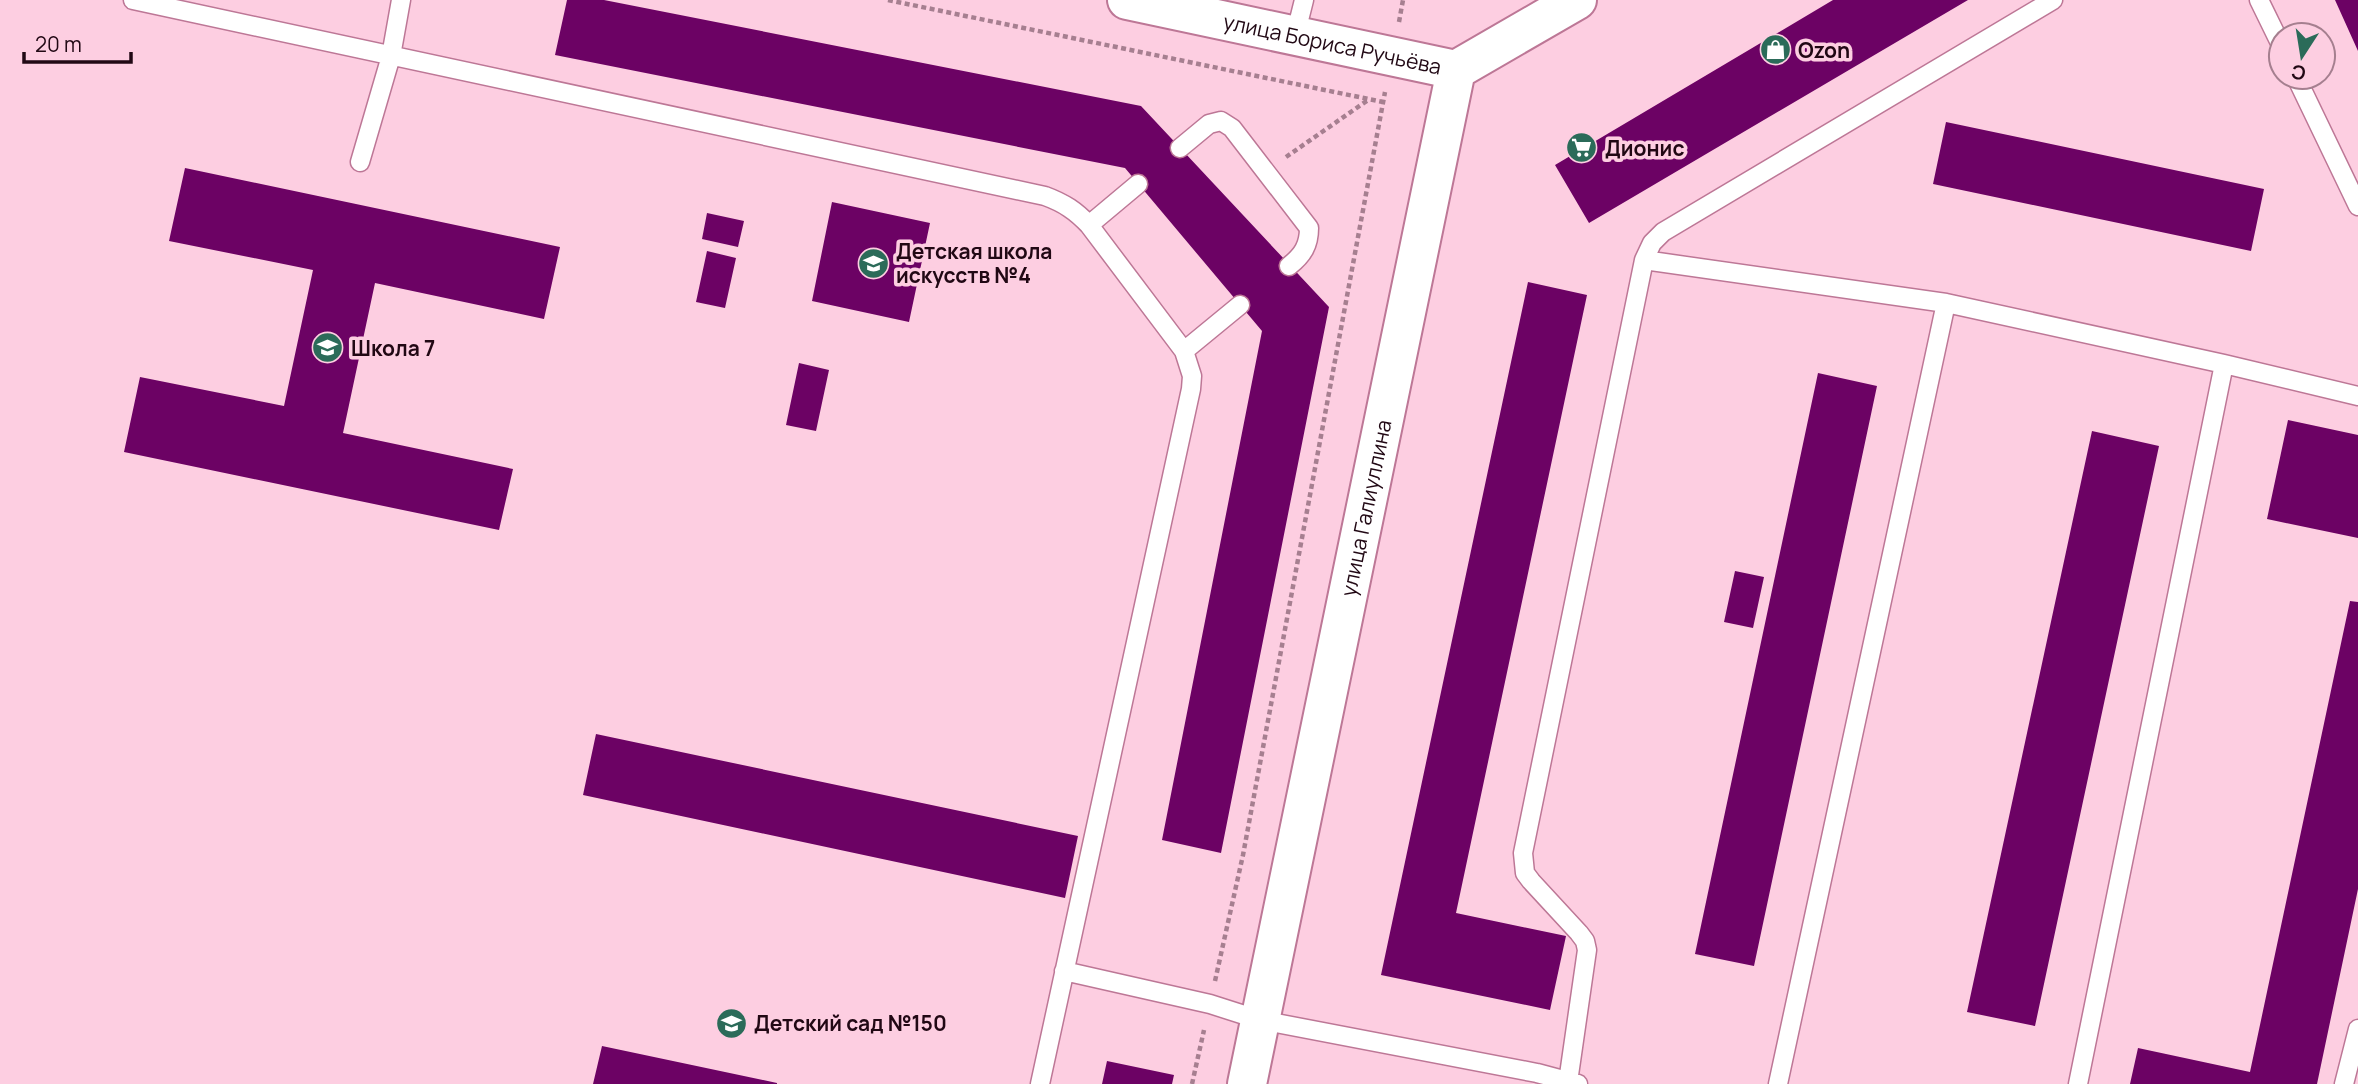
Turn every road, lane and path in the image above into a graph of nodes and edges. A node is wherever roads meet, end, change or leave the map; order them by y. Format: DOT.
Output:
graph roads {
  1 [pos="133,0"];
  2 [pos="401,0"];
  3 [pos="888,0"];
  4 [pos="1127,0"];
  5 [pos="1403,0"];
  6 [pos="1577,0"];
  7 [pos="2053,0"];
  8 [pos="2259,0"];
  9 [pos="1300,18"];
  10 [pos="2269,21"];
  11 [pos="391,56"];
  12 [pos="1392,57"];
  13 [pos="1457,70"];
  14 [pos="2303,91"];
  15 [pos="1369,99"];
  16 [pos="1384,102"];
  17 [pos="1180,148"];
  18 [pos="360,162"];
  19 [pos="1265,171"];
  20 [pos="1138,184"];
  21 [pos="2358,206"];
  22 [pos="1089,225"];
  23 [pos="1644,260"];
  24 [pos="1289,265"];
  25 [pos="1946,303"];
  26 [pos="1240,305"];
  27 [pos="1184,351"];
  28 [pos="2224,364"];
  29 [pos="2358,396"];
  30 [pos="1064,971"];
  31 [pos="1210,1004"];
  32 [pos="1260,1020"];
  33 [pos="2358,1029"];
  34 [pos="1536,1079"];
  35 [pos="1573,1083"];
  36 [pos="1040,1084"];
  37 [pos="1192,1084"];
  38 [pos="1247,1084"];
  39 [pos="1779,1084"];
  40 [pos="2078,1084"];
  41 [pos="2344,1084"];
  1 -- 11 [label="lane"];
  2 -- 11 [label="lane"];
  3 -- 15 [label="path"];
  4 -- 9 [label="street, улица Бориса Ручьёва"];
  5 -- 12 [label="path"];
  6 -- 13 [label="street"];
  7 -- 23 [label="lane"];
  8 -- 10 [label="lane"];
  9 -- 12 [label="street, улица Бориса Ручьёва"];
  11 -- 18 [label="lane"];
  11 -- 22 [label="lane"];
  12 -- 13 [label="street, улица Бориса Ручьёва"];
  12 -- 16 [label="path"];
  13 -- 32 [label="street, улица Галиуллина"];
  14 -- 21 [label="lane"];
  15 -- 16 [label="path"];
  15 -- 19 [label="path"];
  16 -- 31 [label="path"];
  17 -- 19 [label="lane"];
  19 -- 24 [label="lane"];
  20 -- 22 [label="lane"];
  22 -- 27 [label="lane"];
  23 -- 25 [label="lane"];
  23 -- 35 [label="lane"];
  25 -- 28 [label="lane"];
  25 -- 39 [label="lane"];
  26 -- 27 [label="lane"];
  27 -- 30 [label="lane"];
  28 -- 29 [label="lane"];
  28 -- 40 [label="lane"];
  30 -- 31 [label="lane"];
  30 -- 36 [label="lane"];
  31 -- 32 [label="lane"];
  31 -- 37 [label="path"];
  32 -- 34 [label="lane"];
  32 -- 38 [label="street, улица Галиуллина"];
  33 -- 41 [label="lane"];
  34 -- 35 [label="lane"];
}
